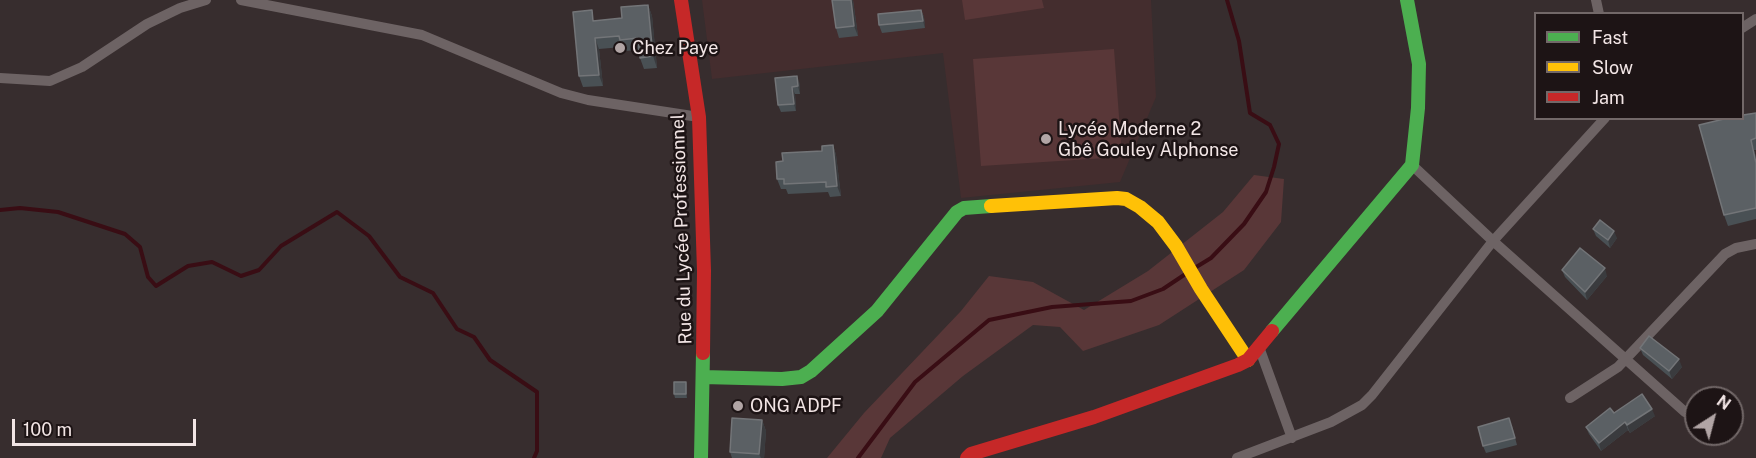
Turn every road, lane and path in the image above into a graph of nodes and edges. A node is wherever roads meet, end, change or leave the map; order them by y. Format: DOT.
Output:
graph roads {
  1 [pos="206,0"];
  2 [pos="241,0"];
  3 [pos="681,0"];
  4 [pos="1407,0"];
  5 [pos="0,78"];
  6 [pos="699,117"];
  7 [pos="1603,120"];
  8 [pos="1412,165"];
  9 [pos="1493,241"];
  10 [pos="1756,244"];
  11 [pos="1259,347"];
  12 [pos="1626,358"];
  13 [pos="1248,360"];
  14 [pos="703,377"];
  15 [pos="1570,398"];
  16 [pos="1684,410"];
  17 [pos="1292,438"];
  18 [pos="701,458"];
  19 [pos="967,458"];
  20 [pos="1237,458"];
  1 -- 5 [label="street"];
  2 -- 6 [label="street"];
  3 -- 6 [label="street, Rue du Lycée Professionnel"];
  4 -- 8 [label="street"];
  6 -- 14 [label="street, Rue du Lycée Professionnel"];
  7 -- 9 [label="street"];
  8 -- 9 [label="street"];
  8 -- 11 [label="street"];
  9 -- 12 [label="street"];
  9 -- 17 [label="street"];
  10 -- 12 [label="street"];
  11 -- 13 [label="street"];
  11 -- 17 [label="street"];
  12 -- 15 [label="street"];
  12 -- 16 [label="street"];
  13 -- 14 [label="street"];
  13 -- 19 [label="street"];
  14 -- 18 [label="street, Rue du Lycée Professionnel"];
  17 -- 20 [label="street"];
}
